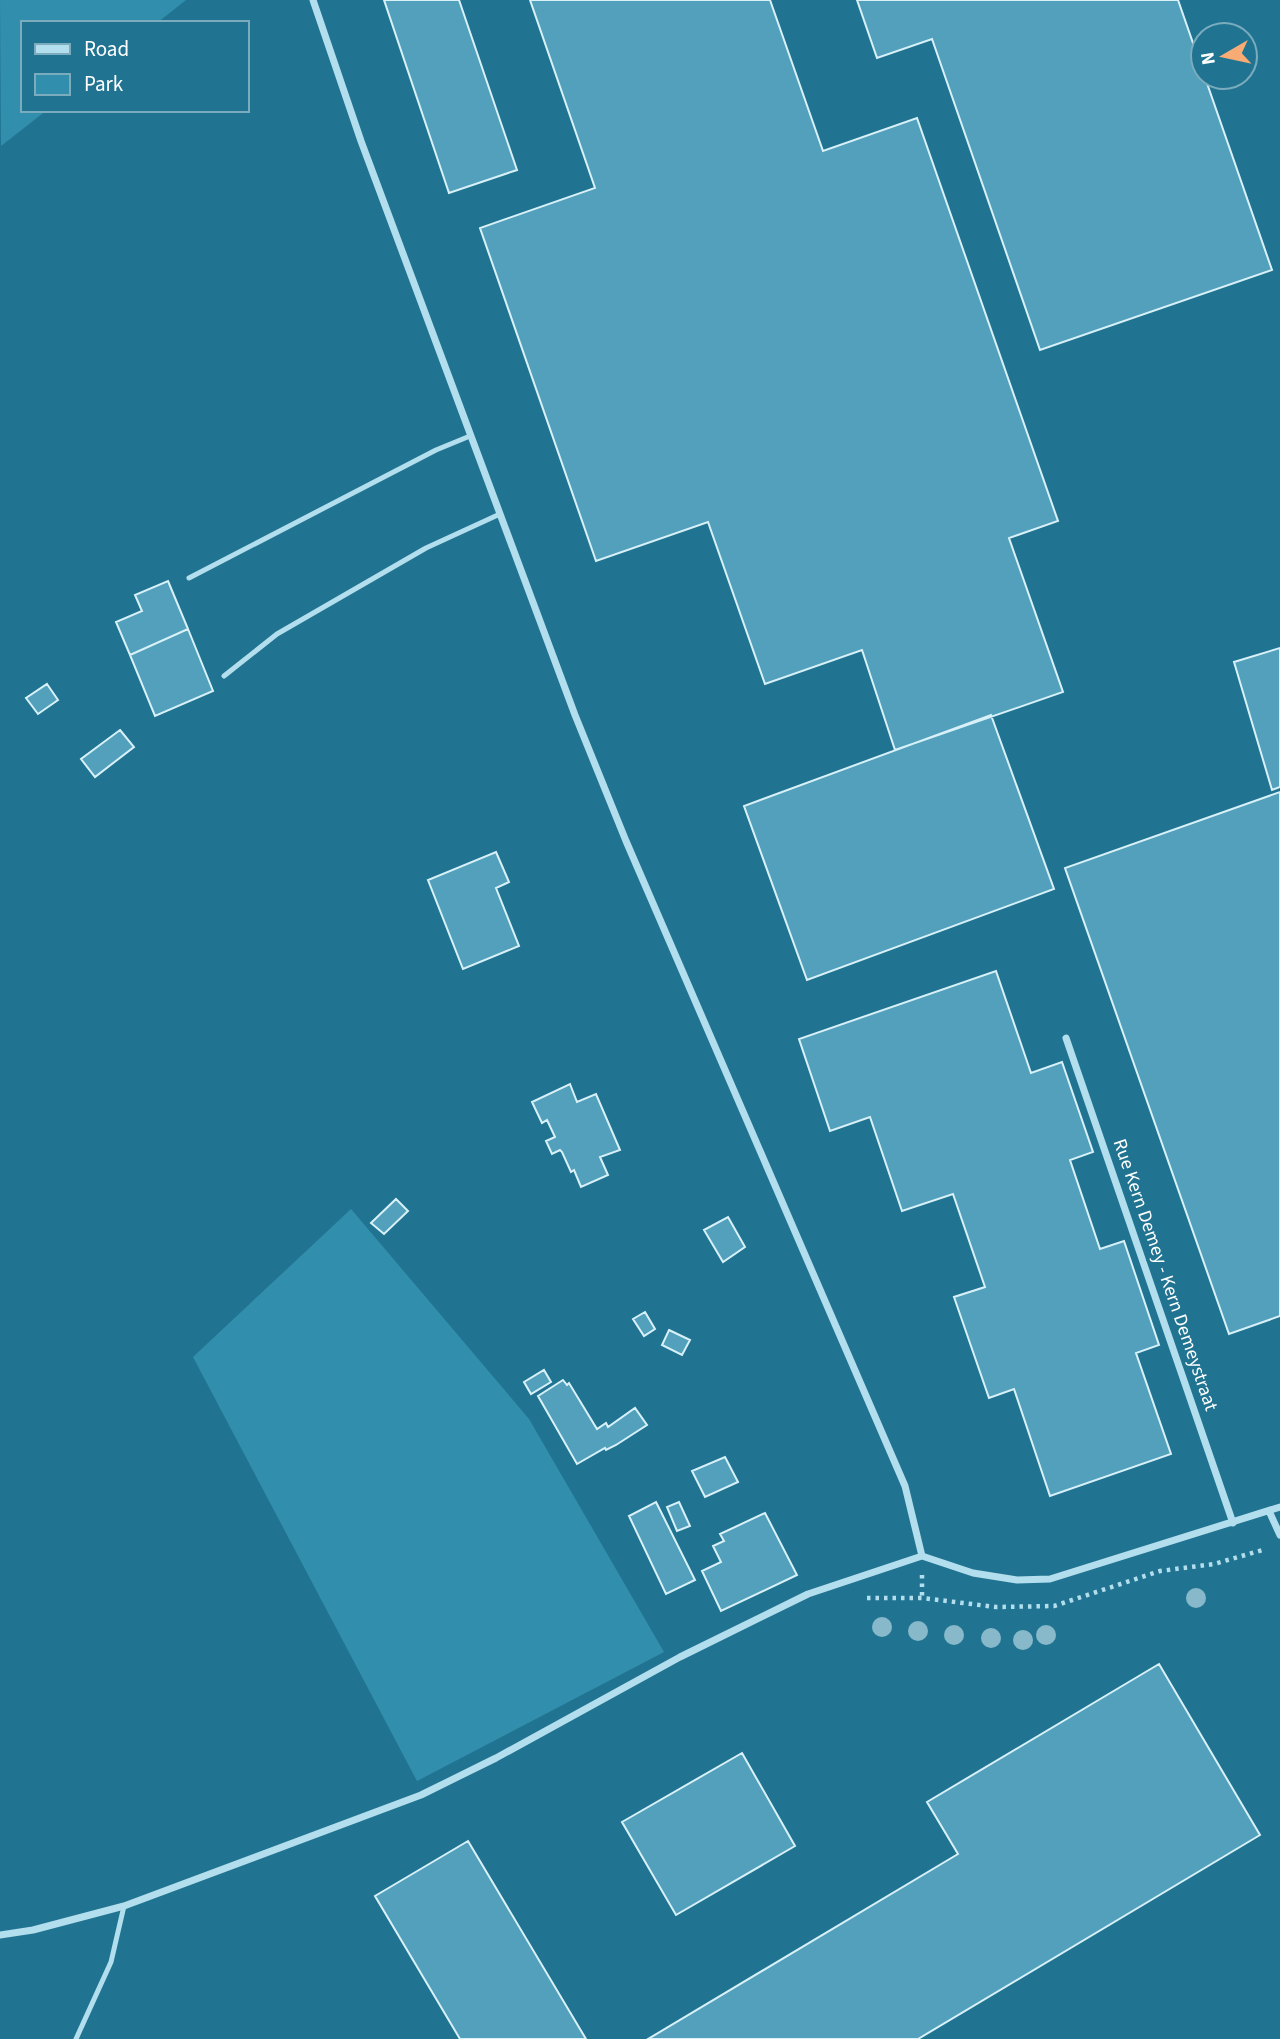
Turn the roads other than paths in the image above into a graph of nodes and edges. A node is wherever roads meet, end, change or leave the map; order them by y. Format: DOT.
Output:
graph roads {
  1 [pos="313,0"];
  2 [pos="470,436"];
  3 [pos="500,514"];
  4 [pos="189,578"];
  5 [pos="224,676"];
  6 [pos="1066,1038"];
  7 [pos="1280,1507"];
  8 [pos="1269,1511"];
  9 [pos="1233,1523"];
  10 [pos="1280,1535"];
  11 [pos="922,1556"];
  12 [pos="124,1906"];
  13 [pos="0,1935"];
  14 [pos="76,2039"];
  1 -- 2 [label="street"];
  2 -- 3 [label="street"];
  2 -- 4 [label="lane"];
  3 -- 5 [label="lane"];
  3 -- 11 [label="street"];
  6 -- 9 [label="street, Rue Kern Demey - Kern Demeystraat"];
  7 -- 8 [label="street"];
  8 -- 9 [label="street"];
  8 -- 10 [label="street"];
  9 -- 11 [label="street"];
  11 -- 12 [label="street"];
  12 -- 13 [label="street"];
  12 -- 14 [label="lane"];
}
